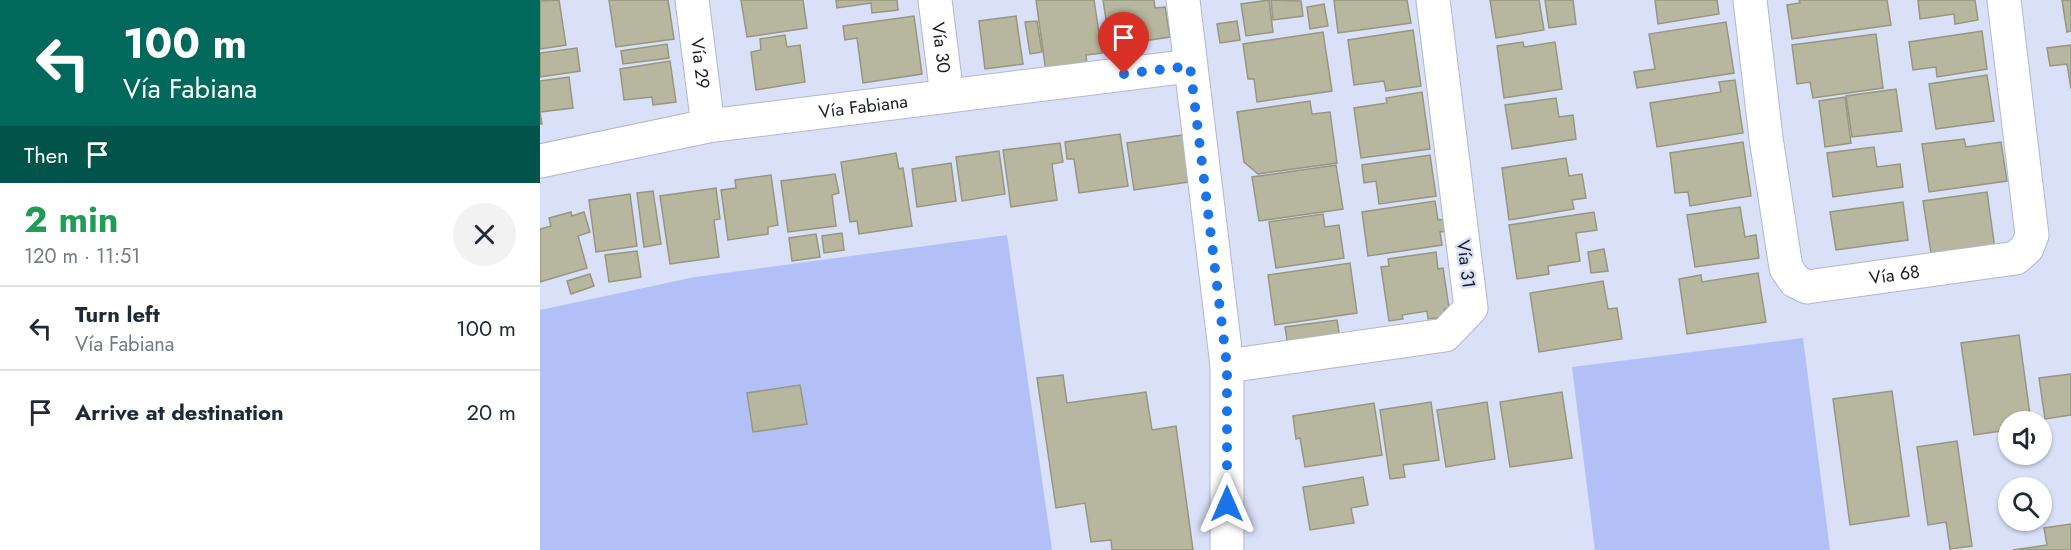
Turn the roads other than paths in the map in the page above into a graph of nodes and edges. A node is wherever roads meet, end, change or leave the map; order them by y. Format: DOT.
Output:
graph roads {
  1 [pos="692,0"];
  2 [pos="935,0"];
  3 [pos="1183,0"];
  4 [pos="1433,0"];
  5 [pos="1750,0"];
  6 [pos="2004,0"];
  7 [pos="1190,66"];
  8 [pos="947,96"];
  9 [pos="708,126"];
  10 [pos="540,161"];
  11 [pos="1227,366"];
  12 [pos="1227,550"];
  1 -- 9 [label="street, Vía 29"];
  2 -- 8 [label="street, Vía 30"];
  3 -- 7 [label="street"];
  4 -- 11 [label="street, Vía 31"];
  5 -- 6 [label="street, Vía 68"];
  7 -- 8 [label="street, Vía Fabiana"];
  7 -- 11 [label="street"];
  8 -- 9 [label="street, Vía Fabiana"];
  9 -- 10 [label="street, Vía Fabiana"];
  11 -- 12 [label="street"];
}
